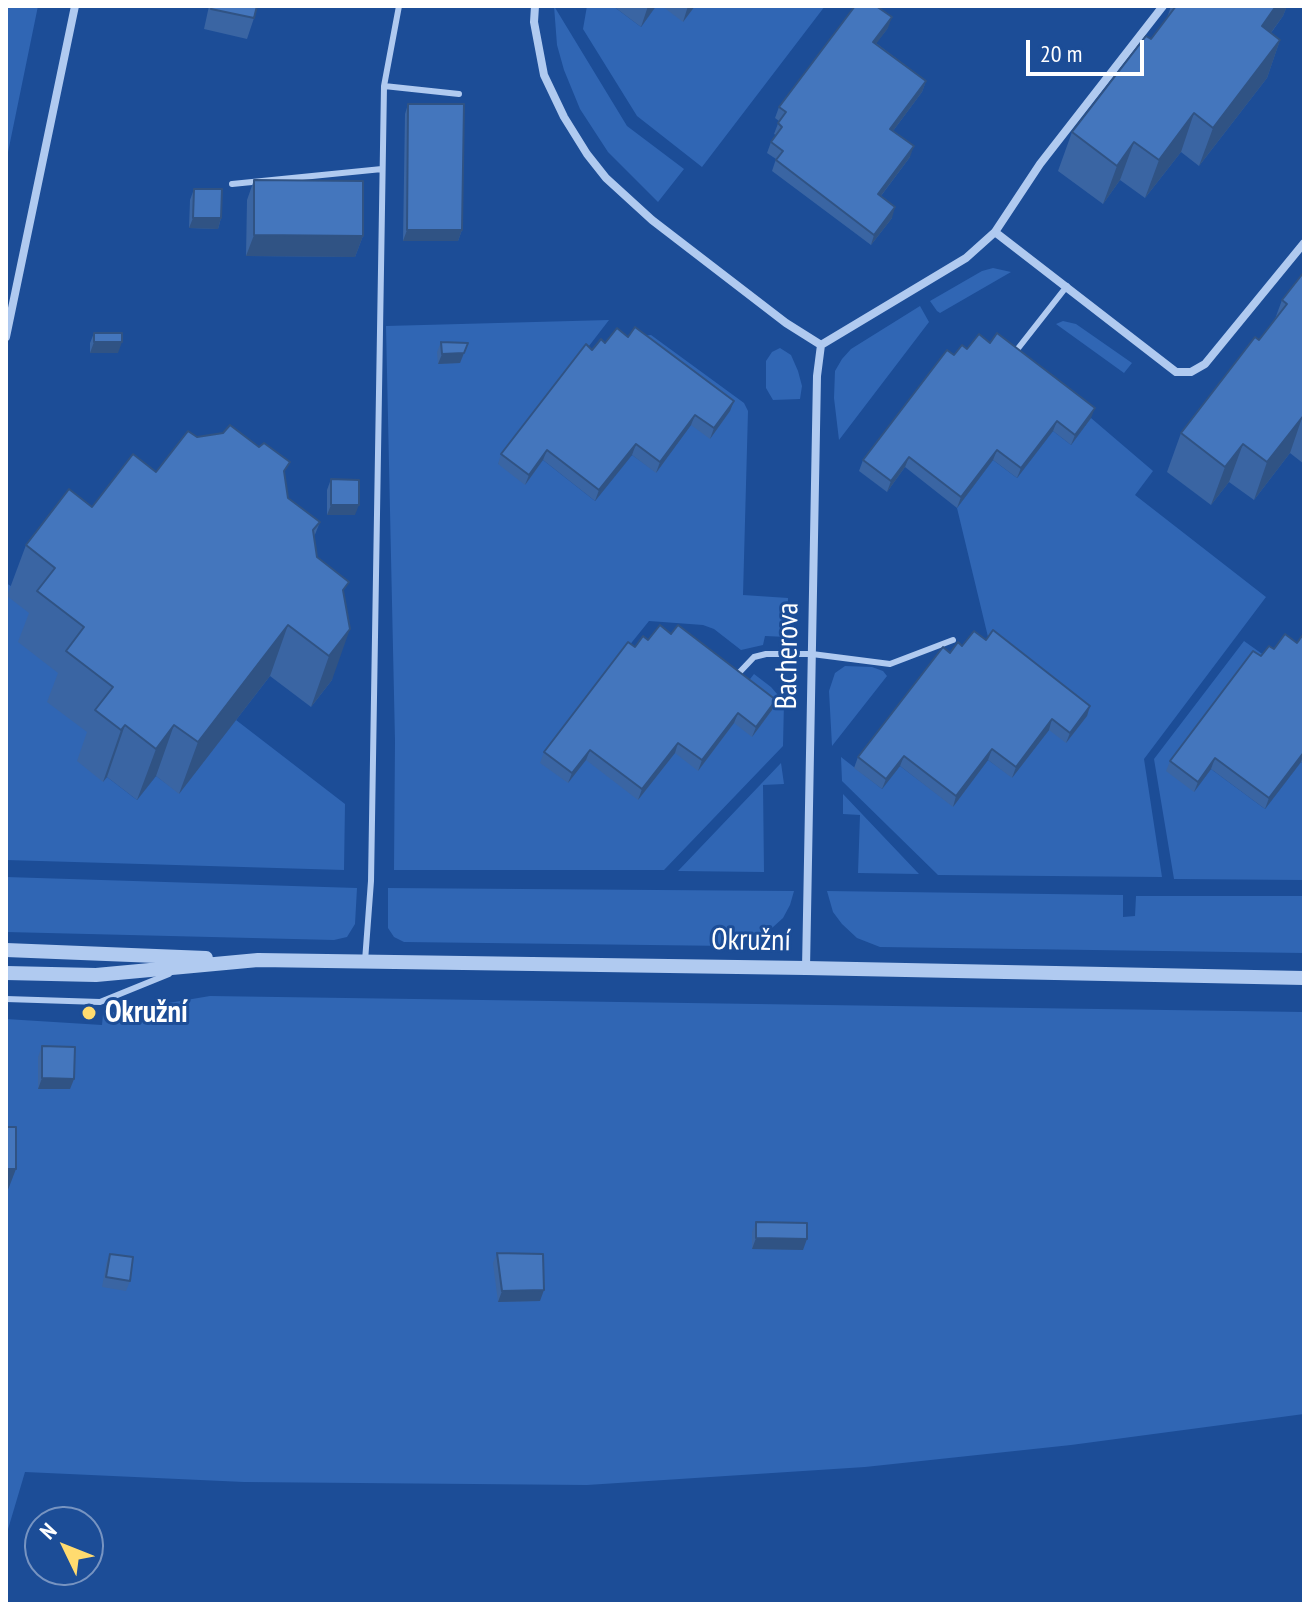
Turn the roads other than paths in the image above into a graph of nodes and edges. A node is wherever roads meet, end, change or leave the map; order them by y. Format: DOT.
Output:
graph roads {
  1 [pos="75,6"];
  2 [pos="399,6"];
  3 [pos="535,6"];
  4 [pos="1163,6"];
  5 [pos="384,86"];
  6 [pos="459,94"];
  7 [pos="382,169"];
  8 [pos="232,184"];
  9 [pos="995,232"];
  10 [pos="1304,243"];
  11 [pos="1067,286"];
  12 [pos="6,337"];
  13 [pos="821,345"];
  14 [pos="1016,351"];
  15 [pos="953,640"];
  16 [pos="812,654"];
  17 [pos="735,677"];
  18 [pos="6,950"];
  19 [pos="258,960"];
  20 [pos="365,963"];
  21 [pos="183,968"];
  22 [pos="806,968"];
  23 [pos="6,973"];
  24 [pos="1304,978"];
  25 [pos="6,999"];
  1 -- 12 [label="street"];
  2 -- 5 [label="lane"];
  3 -- 13 [label="street"];
  4 -- 9 [label="street"];
  5 -- 6 [label="lane"];
  5 -- 7 [label="lane"];
  7 -- 8 [label="lane"];
  7 -- 20 [label="lane"];
  9 -- 11 [label="street"];
  9 -- 13 [label="street"];
  10 -- 11 [label="street"];
  11 -- 14 [label="lane"];
  13 -- 16 [label="street, Bacherova"];
  15 -- 16 [label="lane"];
  16 -- 17 [label="lane"];
  16 -- 22 [label="street, Bacherova"];
  18 -- 19 [label="street"];
  19 -- 20 [label="street, Okružní"];
  19 -- 21 [label="street, Okružní"];
  20 -- 22 [label="street, Okružní"];
  21 -- 23 [label="street, Okružní"];
  21 -- 25 [label="lane"];
  22 -- 24 [label="street, Okružní"];
}
